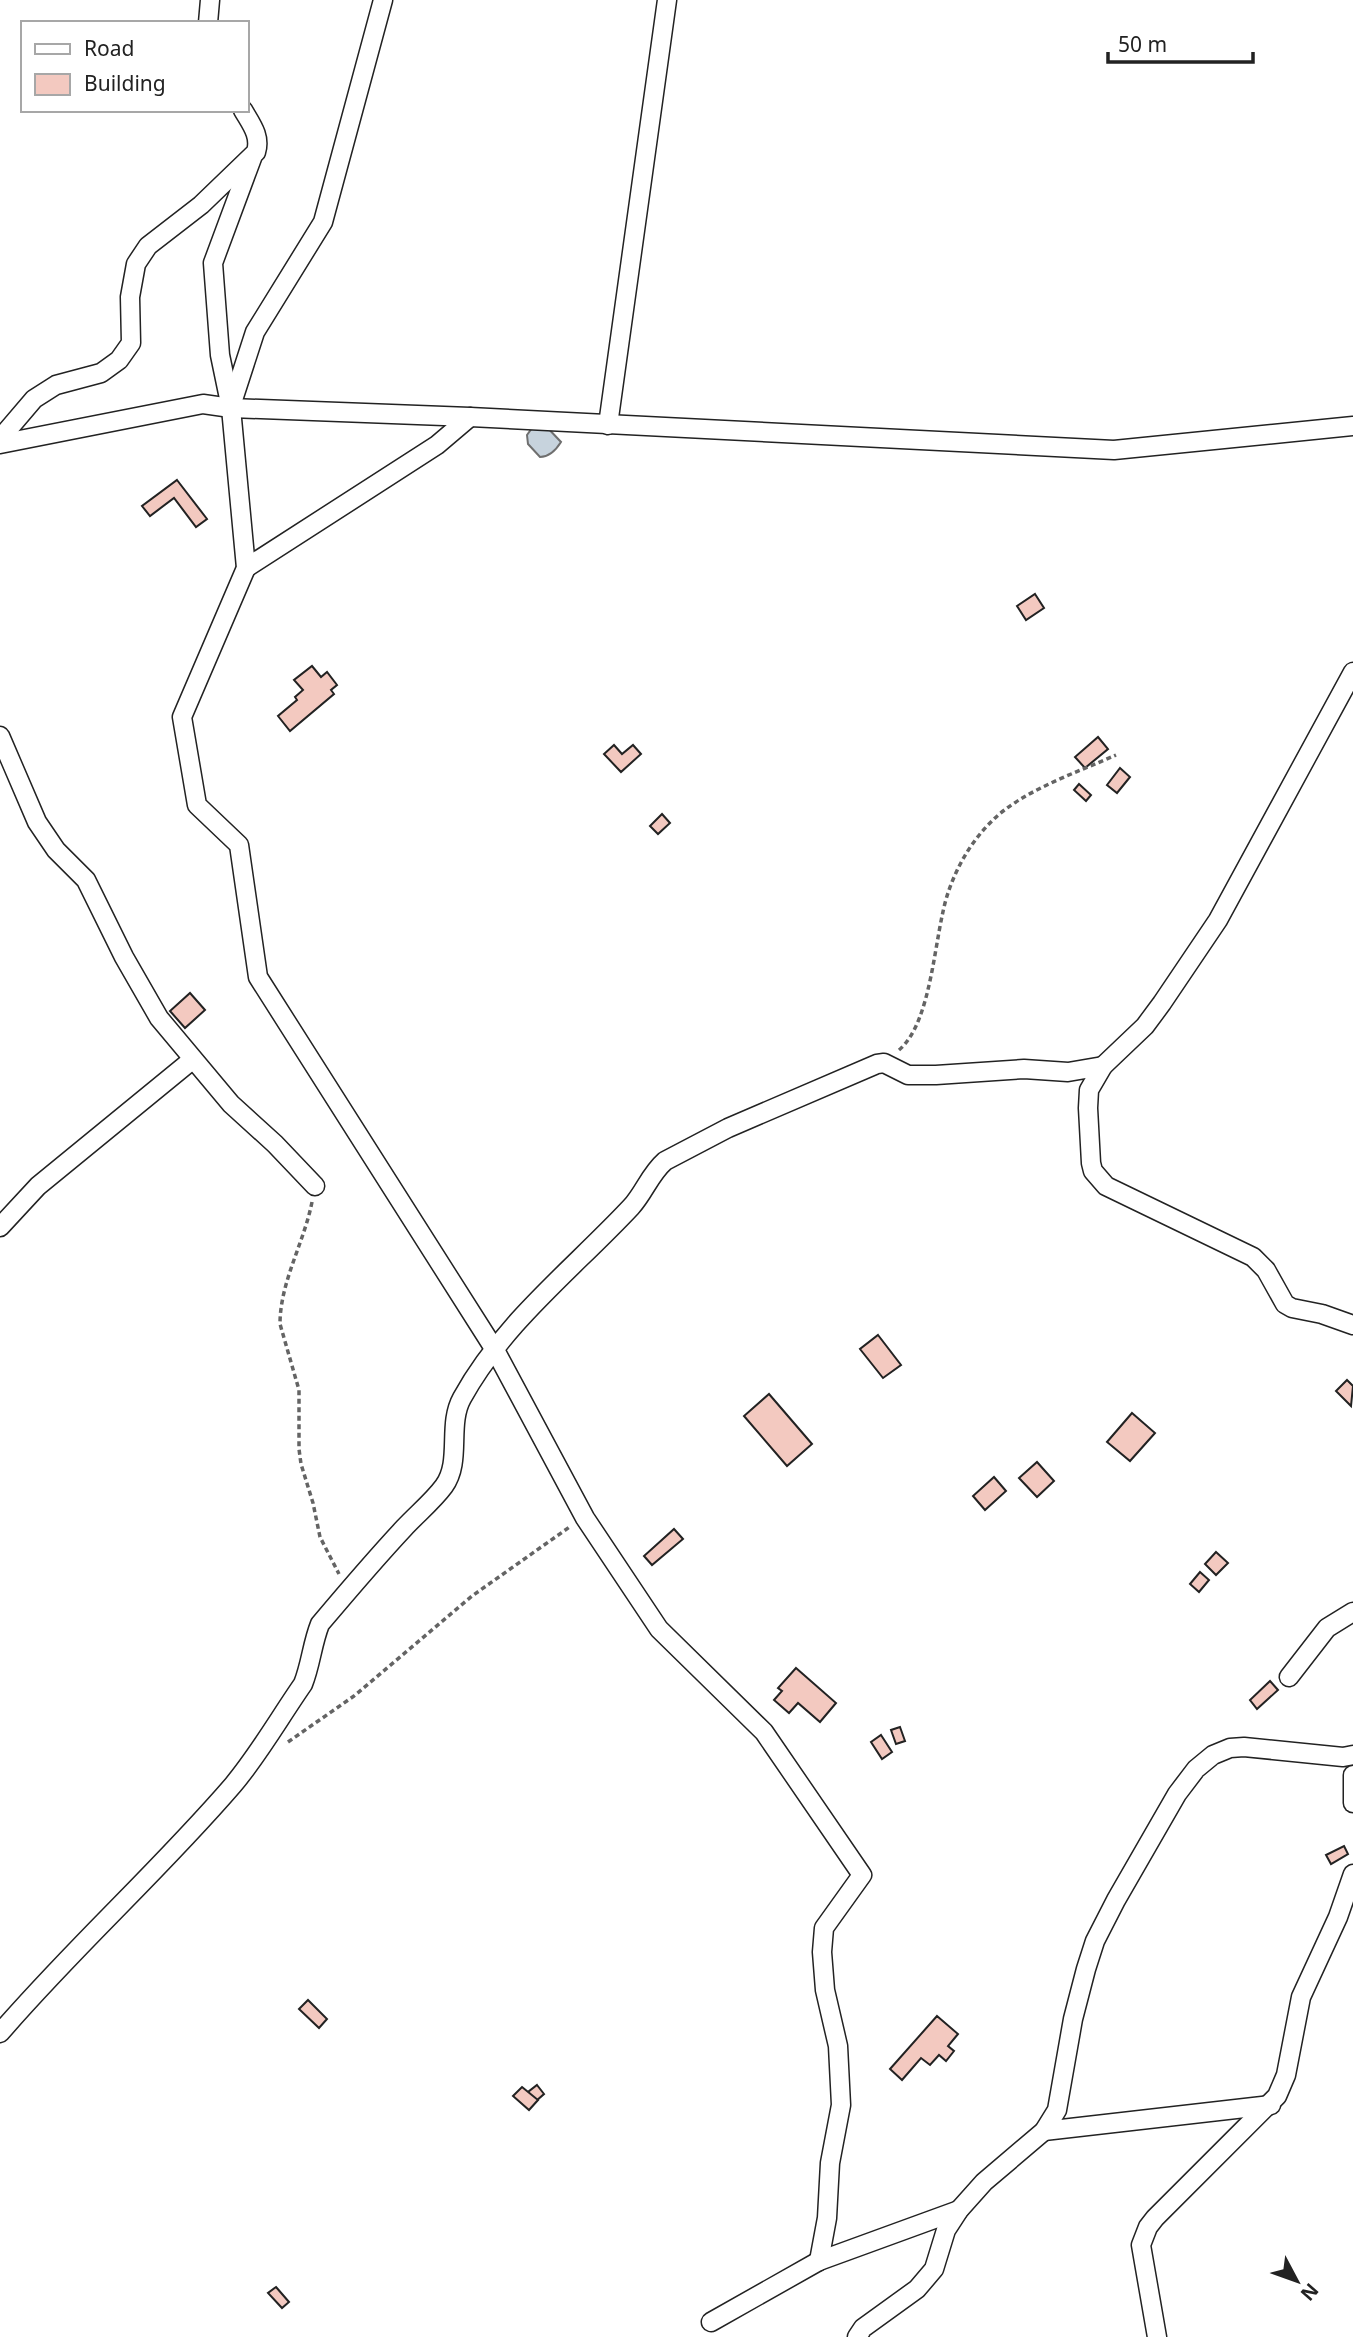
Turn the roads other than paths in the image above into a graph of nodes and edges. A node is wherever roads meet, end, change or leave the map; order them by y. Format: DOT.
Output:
graph roads {
  1 [pos="210,0"];
  2 [pos="383,0"];
  3 [pos="667,0"];
  4 [pos="208,21"];
  5 [pos="244,112"];
  6 [pos="252,158"];
  7 [pos="231,408"];
  8 [pos="470,417"];
  9 [pos="608,425"];
  10 [pos="1353,426"];
  11 [pos="0,439"];
  12 [pos="0,444"];
  13 [pos="246,568"];
  14 [pos="1353,672"];
  15 [pos="0,736"];
  16 [pos="192,1060"];
  17 [pos="1102,1066"];
  18 [pos="315,1186"];
  19 [pos="0,1227"];
  20 [pos="1353,1325"];
  21 [pos="495,1349"];
  22 [pos="1353,1612"];
  23 [pos="1289,1677"];
  24 [pos="1353,1755"];
  25 [pos="1353,1775"];
  26 [pos="1353,1802"];
  27 [pos="1353,1874"];
  28 [pos="0,2033"];
  29 [pos="1271,2105"];
  30 [pos="1044,2132"];
  31 [pos="959,2210"];
  32 [pos="819,2261"];
  33 [pos="711,2322"];
  34 [pos="857,2337"];
  35 [pos="1157,2337"];
  1 -- 4 [label="street"];
  2 -- 7 [label="street"];
  3 -- 9 [label="street"];
  5 -- 6 [label="street"];
  6 -- 7 [label="street"];
  6 -- 11 [label="street"];
  7 -- 8 [label="street"];
  7 -- 12 [label="street"];
  7 -- 13 [label="street"];
  8 -- 9 [label="street"];
  8 -- 13 [label="street"];
  9 -- 10 [label="street"];
  13 -- 21 [label="street"];
  14 -- 17 [label="street"];
  15 -- 16 [label="street"];
  16 -- 18 [label="street"];
  16 -- 19 [label="street"];
  17 -- 20 [label="street"];
  17 -- 21 [label="street"];
  21 -- 28 [label="street"];
  21 -- 32 [label="street"];
  22 -- 23 [label="street"];
  24 -- 30 [label="street"];
  25 -- 26 [label="street"];
  27 -- 29 [label="street"];
  29 -- 30 [label="street"];
  29 -- 35 [label="street"];
  30 -- 31 [label="street"];
  31 -- 32 [label="street"];
  31 -- 34 [label="street"];
  32 -- 33 [label="street"];
}
